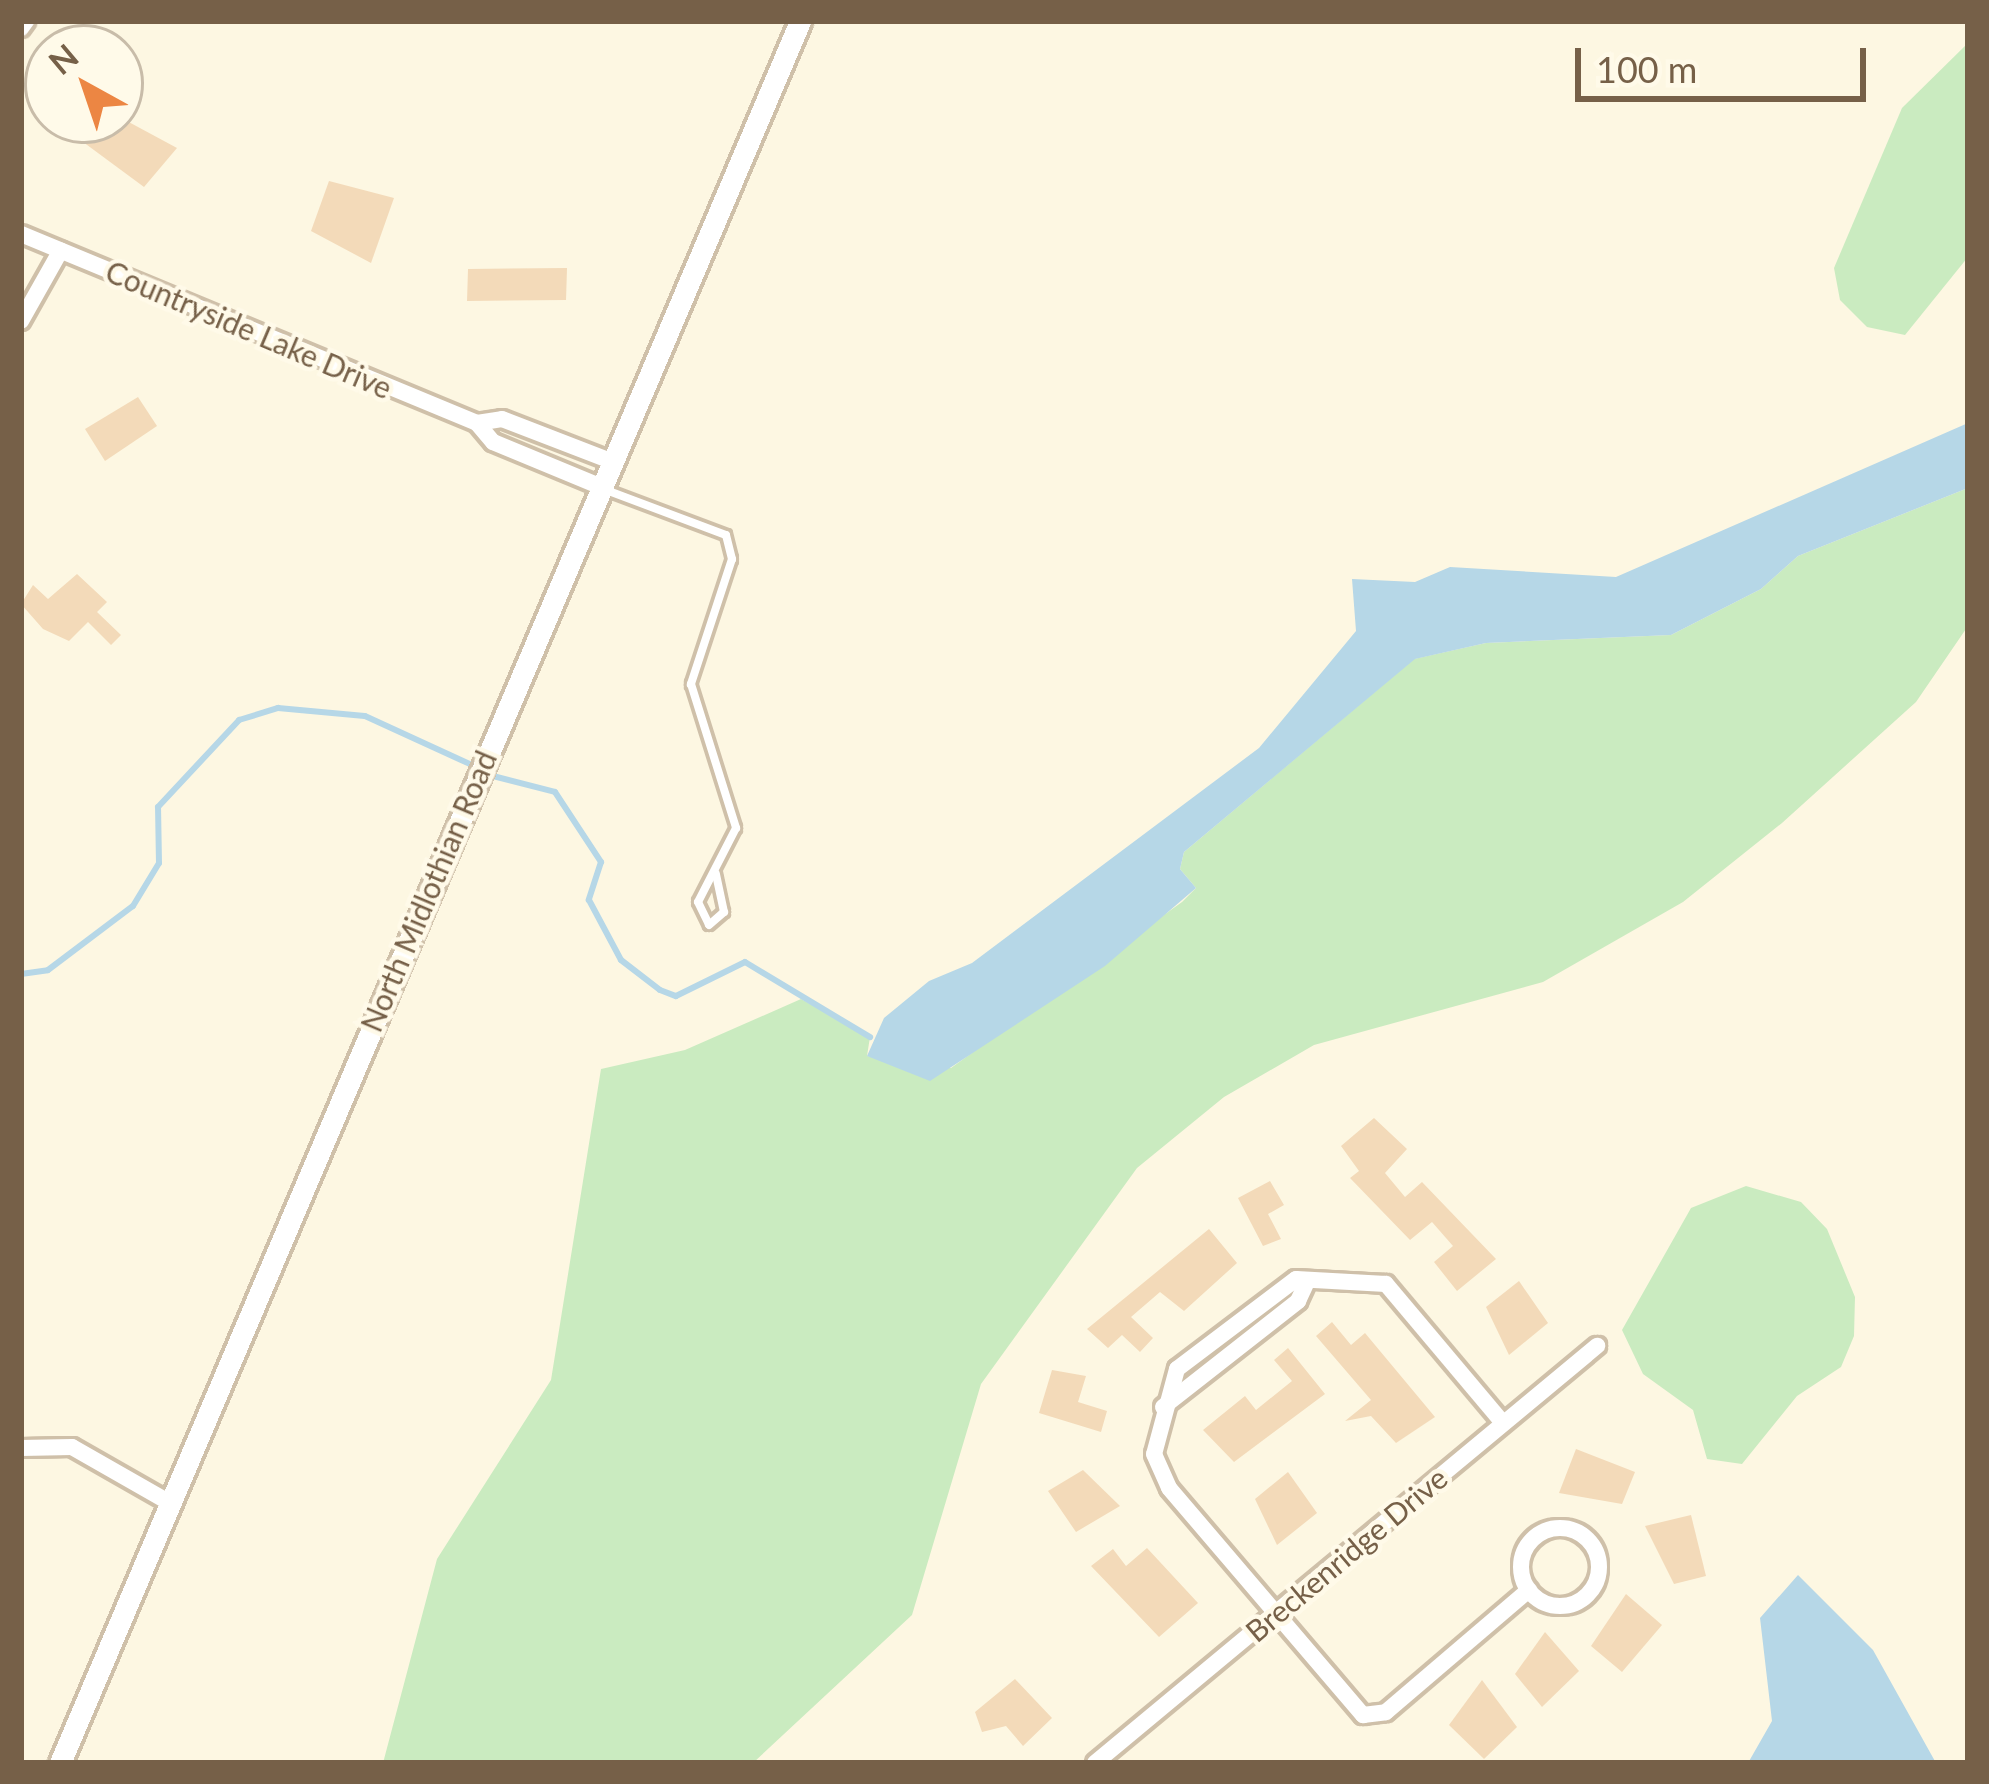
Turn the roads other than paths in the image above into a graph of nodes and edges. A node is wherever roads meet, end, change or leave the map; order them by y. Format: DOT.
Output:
graph roads {
  1 [pos="800,21"];
  2 [pos="21,233"];
  3 [pos="61,250"];
  4 [pos="21,321"];
  5 [pos="478,423"];
  6 [pos="611,461"];
  7 [pos="599,486"];
  8 [pos="716,874"];
  9 [pos="1597,1346"];
  10 [pos="1503,1423"];
  11 [pos="21,1448"];
  12 [pos="170,1503"];
  13 [pos="1529,1590"];
  14 [pos="1275,1614"];
  15 [pos="60,1763"];
  16 [pos="1095,1763"];
  1 -- 6 [label="main road, North Midlothian Road"];
  2 -- 3 [label="street, Countryside Lake Drive"];
  3 -- 4 [label="street"];
  3 -- 5 [label="street, Countryside Lake Drive"];
  5 -- 6 [label="street, Countryside Lake Drive"];
  5 -- 7 [label="street, Countryside Lake Drive"];
  6 -- 7 [label="main road, North Midlothian Road"];
  7 -- 8 [label="lane"];
  7 -- 12 [label="main road, North Midlothian Road"];
  8 -- 8 [label="lane"];
  9 -- 10 [label="street, Breckenridge Drive"];
  10 -- 14 [label="street, Breckenridge Drive"];
  10 -- 14 [label="street"];
  11 -- 12 [label="street"];
  12 -- 15 [label="main road, North Midlothian Road"];
  13 -- 13 [label="street"];
  13 -- 14 [label="street"];
  14 -- 16 [label="street, Breckenridge Drive"];
}
